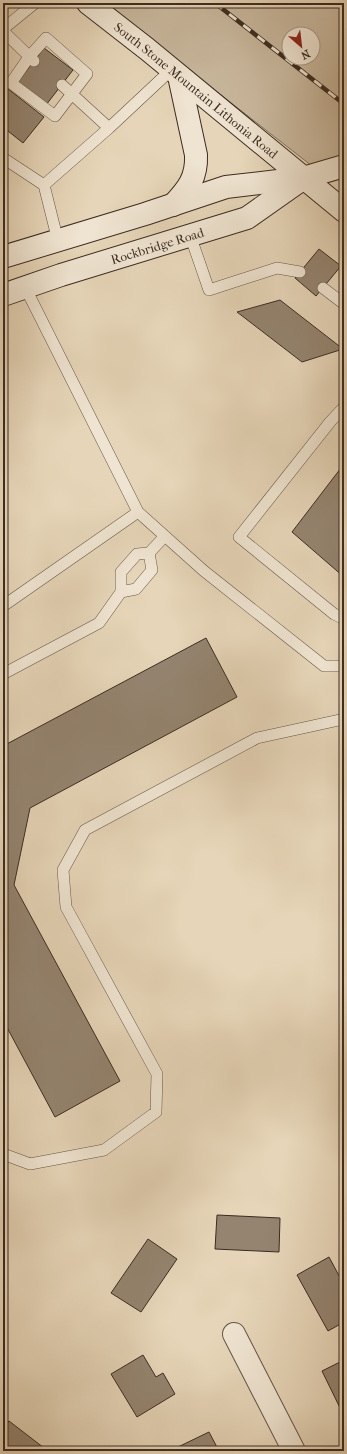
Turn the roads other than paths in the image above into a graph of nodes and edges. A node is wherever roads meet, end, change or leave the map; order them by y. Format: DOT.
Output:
graph roads {
  1 [pos="35,3"];
  2 [pos="88,3"];
  3 [pos="3,30"];
  4 [pos="32,59"];
  5 [pos="175,73"];
  6 [pos="62,85"];
  7 [pos="72,94"];
  8 [pos="109,128"];
  9 [pos="3,158"];
  10 [pos="344,166"];
  11 [pos="303,178"];
  12 [pos="44,185"];
  13 [pos="173,205"];
  14 [pos="344,211"];
  15 [pos="190,235"];
  16 [pos="58,241"];
  17 [pos="3,257"];
  18 [pos="300,272"];
  19 [pos="25,287"];
  20 [pos="323,288"];
  21 [pos="3,294"];
  22 [pos="344,304"];
  23 [pos="344,407"];
  24 [pos="138,512"];
  25 [pos="164,536"];
  26 [pos="149,552"];
  27 [pos="122,592"];
  28 [pos="3,606"];
  29 [pos="344,619"];
  30 [pos="344,666"];
  31 [pos="3,674"];
  32 [pos="344,719"];
  33 [pos="3,1154"];
  34 [pos="234,1334"];
  35 [pos="294,1451"];
  1 -- 3 [label="lane"];
  2 -- 5 [label="main road, South Stone Mountain Lithonia Road"];
  3 -- 4 [label="lane"];
  4 -- 7 [label="lane"];
  4 -- 7 [label="lane"];
  5 -- 8 [label="lane"];
  5 -- 11 [label="main road, South Stone Mountain Lithonia Road"];
  5 -- 13 [label="main road"];
  6 -- 7 [label="lane"];
  7 -- 8 [label="lane"];
  8 -- 12 [label="lane"];
  9 -- 12 [label="lane"];
  10 -- 11 [label="main road, Rockbridge Road"];
  11 -- 13 [label="main road, Rockbridge Road"];
  11 -- 14 [label="main road, South Stone Mountain Lithonia Road"];
  11 -- 15 [label="main road, Rockbridge Road"];
  12 -- 16 [label="lane"];
  13 -- 16 [label="main road, Rockbridge Road"];
  15 -- 18 [label="lane"];
  15 -- 19 [label="main road, Rockbridge Road"];
  16 -- 17 [label="main road, Rockbridge Road"];
  19 -- 21 [label="main road, Rockbridge Road"];
  19 -- 24 [label="lane"];
  20 -- 22 [label="lane"];
  23 -- 29 [label="lane"];
  24 -- 25 [label="lane"];
  24 -- 28 [label="lane"];
  25 -- 26 [label="lane"];
  25 -- 30 [label="lane"];
  26 -- 27 [label="lane"];
  26 -- 27 [label="lane"];
  27 -- 31 [label="lane"];
  32 -- 33 [label="lane"];
  34 -- 35 [label="main road"];
}
